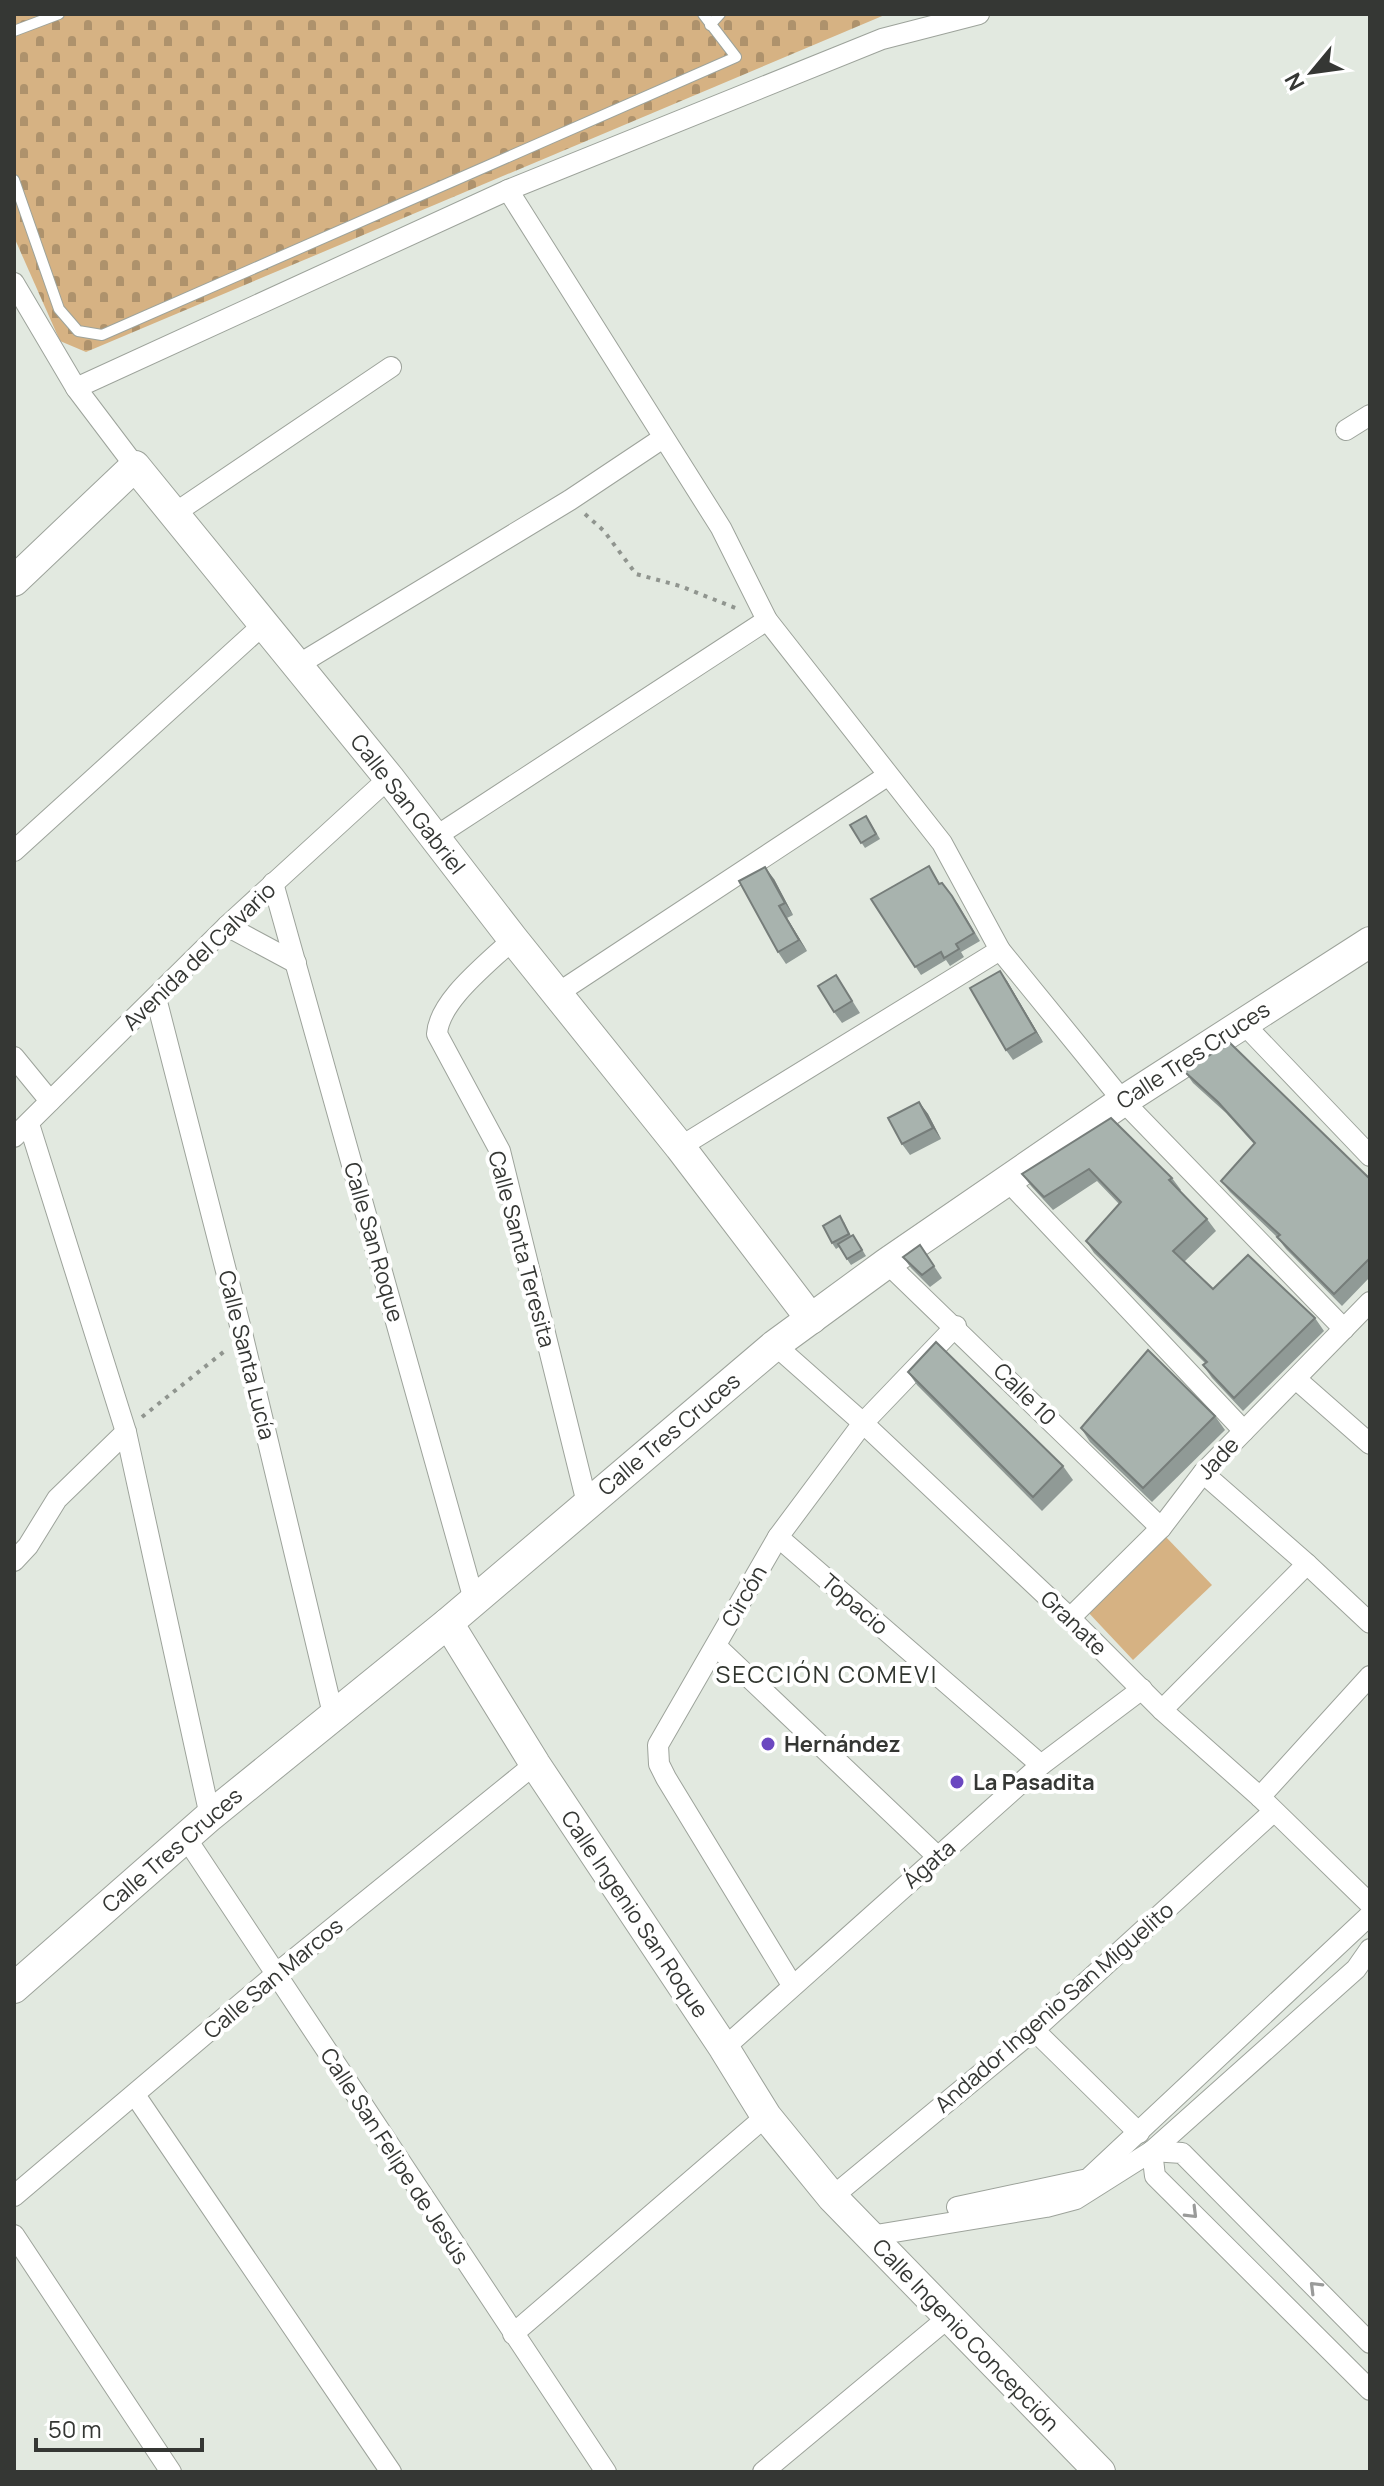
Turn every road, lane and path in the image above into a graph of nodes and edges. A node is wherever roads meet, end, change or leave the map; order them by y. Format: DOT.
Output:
graph roads {
  1 [pos="59,14"];
  2 [pos="703,14"];
  3 [pos="720,14"];
  4 [pos="979,14"];
  5 [pos="710,25"];
  6 [pos="15,36"];
  7 [pos="14,180"];
  8 [pos="508,190"];
  9 [pos="14,283"];
  10 [pos="20,311"];
  11 [pos="391,367"];
  12 [pos="76,388"];
  13 [pos="1370,415"];
  14 [pos="1346,430"];
  15 [pos="663,438"];
  16 [pos="135,466"];
  17 [pos="570,500"];
  18 [pos="175,513"];
  19 [pos="14,581"];
  20 [pos="767,620"];
  21 [pos="264,624"];
  22 [pos="296,666"];
  23 [pos="887,776"];
  24 [pos="389,778"];
  25 [pos="435,837"];
  26 [pos="14,851"];
  27 [pos="273,883"];
  28 [pos="227,926"];
  29 [pos="513,939"];
  30 [pos="1370,942"];
  31 [pos="1000,950"];
  32 [pos="296,963"];
  33 [pos="558,993"];
  34 [pos="156,998"];
  35 [pos="1242,1022"];
  36 [pos="14,1057"];
  37 [pos="50,1101"];
  38 [pos="1123,1101"];
  39 [pos="21,1131"];
  40 [pos="680,1147"];
  41 [pos="1370,1156"];
  42 [pos="1007,1180"];
  43 [pos="887,1263"];
  44 [pos="1370,1302"];
  45 [pos="811,1319"];
  46 [pos="956,1326"];
  47 [pos="1344,1329"];
  48 [pos="243,1337"];
  49 [pos="775,1345"];
  50 [pos="1296,1379"];
  51 [pos="863,1423"];
  52 [pos="1244,1431"];
  53 [pos="126,1432"];
  54 [pos="1370,1444"];
  55 [pos="1203,1473"];
  56 [pos="587,1503"];
  57 [pos="1161,1528"];
  58 [pos="778,1537"];
  59 [pos="14,1561"];
  60 [pos="1307,1564"];
  61 [pos="474,1600"];
  62 [pos="1070,1618"];
  63 [pos="448,1623"];
  64 [pos="1370,1623"];
  65 [pos="716,1646"];
  66 [pos="1370,1676"];
  67 [pos="1142,1689"];
  68 [pos="1162,1710"];
  69 [pos="333,1714"];
  70 [pos="535,1764"];
  71 [pos="1041,1765"];
  72 [pos="1266,1804"];
  73 [pos="210,1816"];
  74 [pos="186,1838"];
  75 [pos="938,1857"];
  76 [pos="1370,1904"];
  77 [pos="1370,1915"];
  78 [pos="1370,1949"];
  79 [pos="276,1974"];
  80 [pos="1363,1976"];
  81 [pos="792,1985"];
  82 [pos="14,1988"];
  83 [pos="1034,2030"];
  84 [pos="724,2048"];
  85 [pos="135,2095"];
  86 [pos="766,2116"];
  87 [pos="1139,2133"];
  88 [pos="1152,2151"];
  89 [pos="14,2196"];
  90 [pos="832,2197"];
  91 [pos="957,2207"];
  92 [pos="14,2235"];
  93 [pos="870,2236"];
  94 [pos="949,2317"];
  95 [pos="513,2334"];
  96 [pos="1370,2343"];
  97 [pos="1370,2390"];
  98 [pos="171,2472"];
  99 [pos="391,2472"];
  100 [pos="606,2472"];
  101 [pos="763,2472"];
  102 [pos="1100,2472"];
  1 -- 6 [label="lane"];
  2 -- 5 [label="lane"];
  3 -- 5 [label="lane"];
  4 -- 8 [label="street"];
  5 -- 7 [label="lane"];
  8 -- 12 [label="street"];
  8 -- 15 [label="street"];
  9 -- 10 [label="street, Calle San Gabriel"];
  10 -- 12 [label="street, Calle San Gabriel"];
  11 -- 18 [label="street"];
  12 -- 16 [label="street, Calle San Gabriel"];
  13 -- 14 [label="street"];
  15 -- 17 [label="street"];
  15 -- 20 [label="street"];
  16 -- 18 [label="street, Calle San Gabriel"];
  16 -- 19 [label="street"];
  17 -- 20 [label="path"];
  17 -- 22 [label="street"];
  18 -- 21 [label="street, Calle San Gabriel"];
  20 -- 23 [label="street"];
  20 -- 25 [label="street"];
  21 -- 22 [label="street, Calle San Gabriel"];
  21 -- 26 [label="street"];
  22 -- 24 [label="street, Calle San Gabriel"];
  23 -- 31 [label="street"];
  23 -- 33 [label="street"];
  24 -- 25 [label="street, Calle San Gabriel"];
  24 -- 27 [label="street, Avenida del Calvario"];
  25 -- 29 [label="street, Calle San Gabriel"];
  27 -- 28 [label="street, Avenida del Calvario"];
  27 -- 32 [label="street, Calle San Roque"];
  28 -- 32 [label="street"];
  28 -- 34 [label="street, Avenida del Calvario"];
  29 -- 33 [label="street, Calle San Gabriel"];
  29 -- 56 [label="street, Calle Santa Teresita"];
  30 -- 35 [label="street, Calle Tres Cruces"];
  31 -- 38 [label="street"];
  31 -- 40 [label="street"];
  32 -- 61 [label="street, Calle San Roque"];
  33 -- 40 [label="street, Calle San Gabriel"];
  34 -- 37 [label="street, Avenida del Calvario"];
  34 -- 48 [label="street, Calle Santa Lucía"];
  35 -- 38 [label="street, Calle Tres Cruces"];
  35 -- 41 [label="street"];
  36 -- 37 [label="street"];
  37 -- 39 [label="street, Avenida del Calvario"];
  38 -- 42 [label="street, Calle Tres Cruces"];
  38 -- 47 [label="street"];
  39 -- 53 [label="street"];
  40 -- 45 [label="street, Calle San Gabriel"];
  42 -- 43 [label="street, Calle Tres Cruces"];
  42 -- 52 [label="street"];
  43 -- 45 [label="street, Calle Tres Cruces"];
  43 -- 46 [label="street, Calle 10"];
  44 -- 47 [label="street, Jade"];
  45 -- 49 [label="street, Calle Tres Cruces"];
  46 -- 51 [label="street, Circón"];
  46 -- 57 [label="street, Calle 10"];
  47 -- 50 [label="street, Jade"];
  48 -- 53 [label="path"];
  48 -- 69 [label="street, Calle Santa Lucía"];
  49 -- 51 [label="street, Granate"];
  49 -- 56 [label="street, Calle Tres Cruces"];
  50 -- 52 [label="street, Jade"];
  50 -- 54 [label="street"];
  51 -- 58 [label="street, Circón"];
  51 -- 62 [label="street, Granate"];
  52 -- 55 [label="street, Jade"];
  53 -- 59 [label="street"];
  53 -- 73 [label="street"];
  55 -- 57 [label="street, Jade"];
  55 -- 60 [label="street"];
  56 -- 61 [label="street, Calle Tres Cruces"];
  57 -- 62 [label="street, Jade"];
  58 -- 65 [label="street, Circón"];
  58 -- 71 [label="street, Topacio"];
  60 -- 64 [label="street"];
  60 -- 68 [label="street"];
  61 -- 63 [label="street, Calle Tres Cruces"];
  62 -- 67 [label="street, Granate"];
  63 -- 69 [label="street, Calle Tres Cruces"];
  63 -- 70 [label="street, Calle Ingenio San Roque"];
  65 -- 75 [label="street"];
  65 -- 81 [label="street, Circón"];
  66 -- 72 [label="street, Andador Ingenio San Miguelito"];
  67 -- 68 [label="street, Granate"];
  67 -- 71 [label="street, Ágata"];
  68 -- 72 [label="street, Granate"];
  69 -- 73 [label="street, Calle Tres Cruces"];
  70 -- 79 [label="street, Calle San Marcos"];
  70 -- 84 [label="street, Calle Ingenio San Roque"];
  71 -- 75 [label="street, Ágata"];
  72 -- 76 [label="street, Granate"];
  72 -- 83 [label="street, Andador Ingenio San Miguelito"];
  73 -- 74 [label="street, Calle Tres Cruces"];
  74 -- 79 [label="street, Calle San Felipe de Jesús"];
  74 -- 82 [label="street, Calle Tres Cruces"];
  75 -- 81 [label="street, Ágata"];
  77 -- 87 [label="street"];
  78 -- 80 [label="street"];
  79 -- 85 [label="street, Calle San Marcos"];
  79 -- 95 [label="street, Calle San Felipe de Jesús"];
  80 -- 88 [label="street"];
  81 -- 84 [label="street, Ágata"];
  83 -- 87 [label="street"];
  83 -- 90 [label="street, Andador Ingenio San Miguelito"];
  84 -- 86 [label="street, Calle Ingenio San Roque"];
  85 -- 89 [label="street, Calle San Marcos"];
  85 -- 99 [label="street"];
  86 -- 90 [label="street, Calle Ingenio San Roque"];
  86 -- 95 [label="street"];
  87 -- 91 [label="street"];
  88 -- 93 [label="street"];
  96 -- 88 [label="street, one-way"];
  88 -- 97 [label="street, one-way"];
  90 -- 93 [label="street, Calle Ingenio Concepción"];
  92 -- 98 [label="street"];
  93 -- 94 [label="street, Calle Ingenio Concepción"];
  94 -- 101 [label="street"];
  94 -- 102 [label="street, Calle Ingenio Concepción"];
  95 -- 100 [label="street, Calle San Felipe de Jesús"];
}
